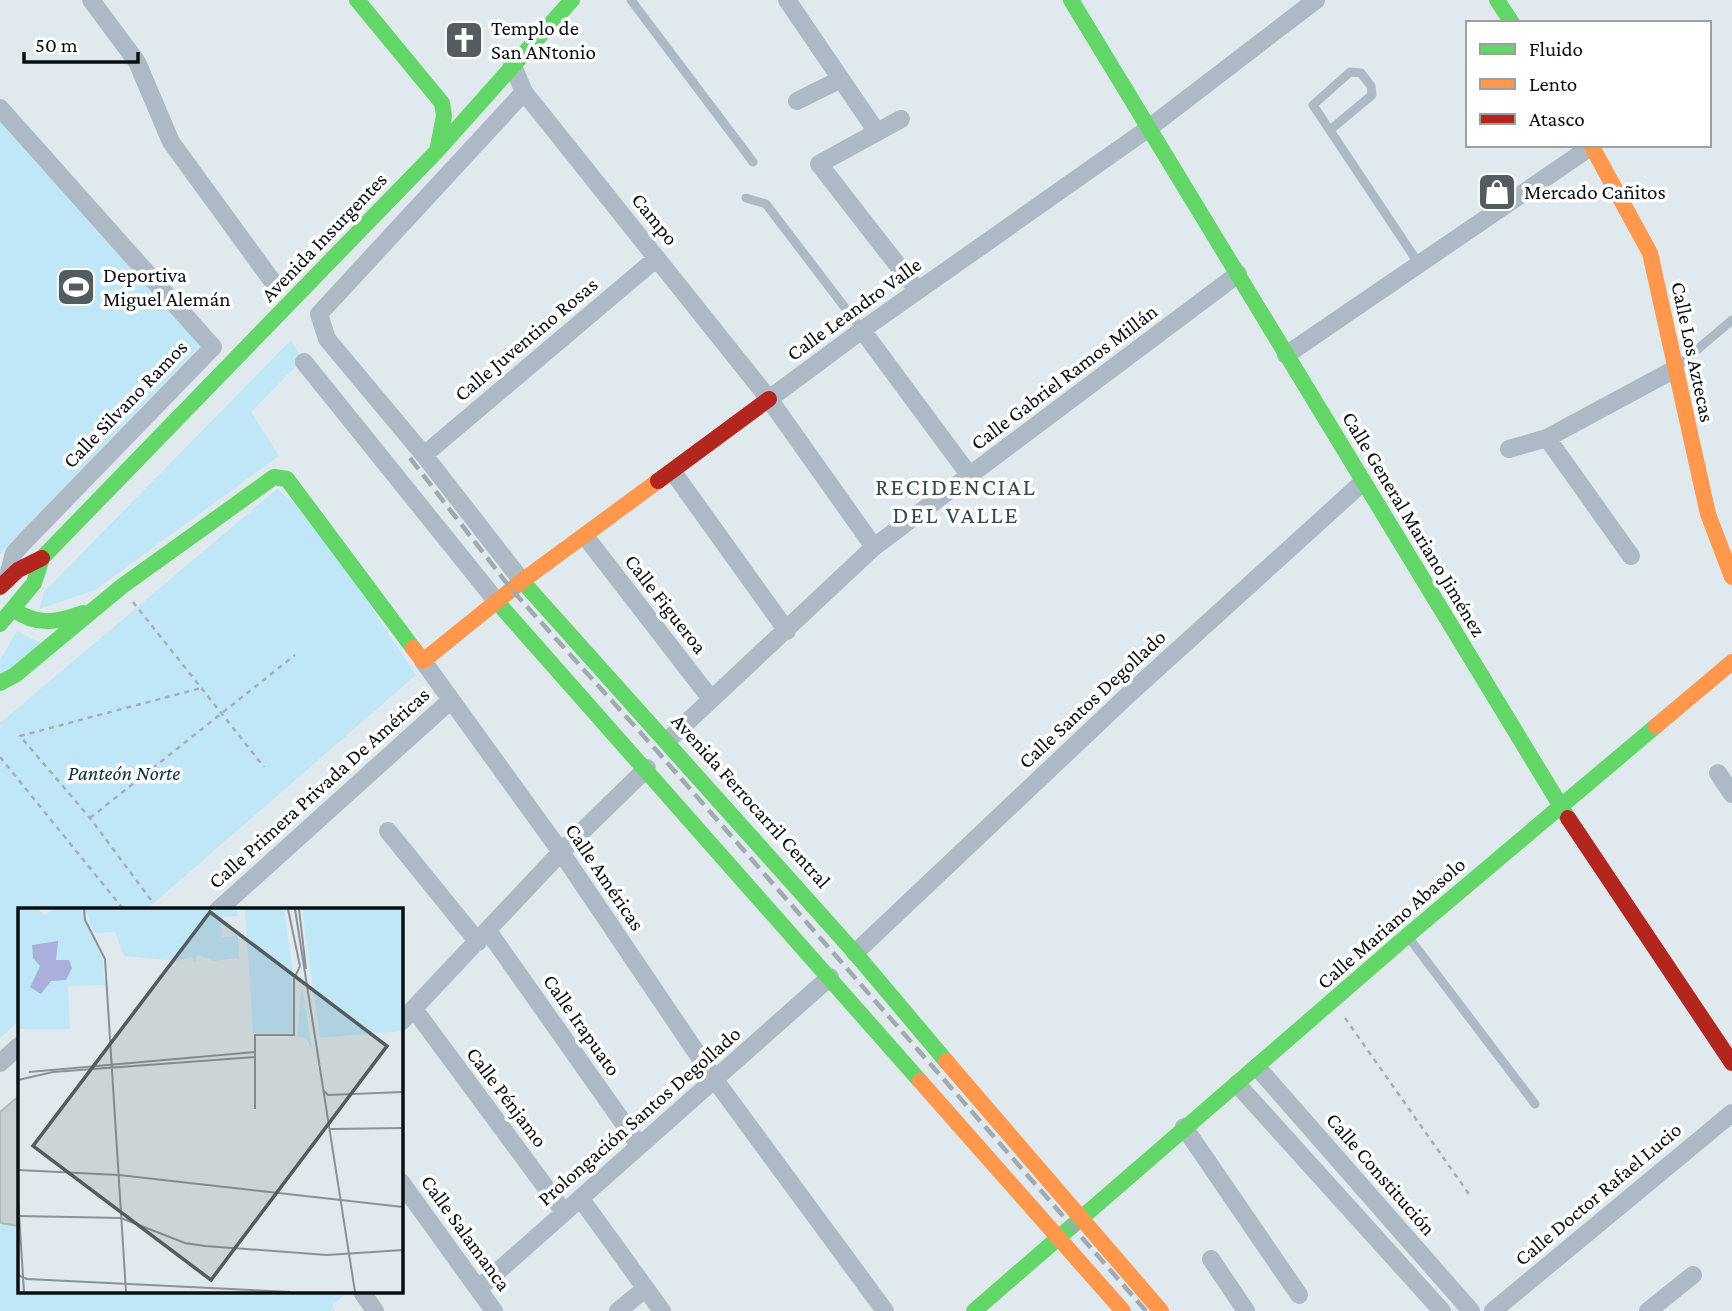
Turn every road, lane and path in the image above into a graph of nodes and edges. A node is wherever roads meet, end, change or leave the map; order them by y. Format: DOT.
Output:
graph roads {
  1 [pos="91,0"];
  2 [pos="572,0"];
  3 [pos="631,0"];
  4 [pos="788,0"];
  5 [pos="1071,0"];
  6 [pos="1316,0"];
  7 [pos="1497,0"];
  8 [pos="358,1"];
  9 [pos="1511,21"];
  10 [pos="512,64"];
  11 [pos="841,79"];
  12 [pos="524,92"];
  13 [pos="797,101"];
  14 [pos="442,103"];
  15 [pos="0,108"];
  16 [pos="901,119"];
  17 [pos="1149,128"];
  18 [pos="1330,130"];
  19 [pos="877,132"];
  20 [pos="1591,147"];
  21 [pos="1593,147"];
  22 [pos="437,152"];
  23 [pos="753,162"];
  24 [pos="746,198"];
  25 [pos="657,258"];
  26 [pos="1419,264"];
  27 [pos="1238,274"];
  28 [pos="274,282"];
  29 [pos="917,290"];
  30 [pos="1732,320"];
  31 [pos="862,330"];
  32 [pos="1286,355"];
  33 [pos="304,362"];
  34 [pos="1675,369"];
  35 [pos="769,399"];
  36 [pos="1547,438"];
  37 [pos="1509,449"];
  38 [pos="424,454"];
  39 [pos="673,472"];
  40 [pos="970,476"];
  41 [pos="1363,482"];
  42 [pos="585,536"];
  43 [pos="874,547"];
  44 [pos="1631,556"];
  45 [pos="42,558"];
  46 [pos="1732,577"];
  47 [pos="522,581"];
  48 [pos="4,583"];
  49 [pos="121,587"];
  50 [pos="498,603"];
  51 [pos="100,606"];
  52 [pos="13,609"];
  53 [pos="0,624"];
  54 [pos="787,631"];
  55 [pos="295,654"];
  56 [pos="423,661"];
  57 [pos="1732,662"];
  58 [pos="0,683"];
  59 [pos="201,688"];
  60 [pos="711,699"];
  61 [pos="451,700"];
  62 [pos="221,713"];
  63 [pos="667,741"];
  64 [pos="0,757"];
  65 [pos="264,766"];
  66 [pos="647,768"];
  67 [pos="1718,773"];
  68 [pos="1732,794"];
  69 [pos="1560,805"];
  70 [pos="90,818"];
  71 [pos="388,831"];
  72 [pos="561,852"];
  73 [pos="151,900"];
  74 [pos="122,908"];
  75 [pos="220,908"];
  76 [pos="1407,936"];
  77 [pos="483,937"];
  78 [pos="855,953"];
  79 [pos="831,977"];
  80 [pos="1332,1001"];
  81 [pos="407,1016"];
  82 [pos="18,1047"];
  83 [pos="0,1063"];
  84 [pos="1732,1063"];
  85 [pos="1257,1068"];
  86 [pos="715,1080"];
  87 [pos="1237,1084"];
  88 [pos="1535,1104"];
  89 [pos="1732,1113"];
  90 [pos="1184,1127"];
  91 [pos="639,1145"];
  92 [pos="402,1183"];
  93 [pos="1471,1197"];
  94 [pos="581,1199"];
  95 [pos="564,1212"];
  96 [pos="1081,1221"];
  97 [pos="1058,1240"];
  98 [pos="1211,1259"];
  99 [pos="1693,1275"];
  100 [pos="478,1289"];
  101 [pos="645,1289"];
  102 [pos="363,1294"];
  103 [pos="1299,1295"];
  104 [pos="375,1311"];
  105 [pos="494,1311"];
  106 [pos="618,1311"];
  107 [pos="662,1311"];
  108 [pos="885,1311"];
  109 [pos="974,1311"];
  110 [pos="1122,1311"];
  111 [pos="1161,1311"];
  112 [pos="1246,1311"];
  113 [pos="1442,1311"];
  114 [pos="1471,1311"];
  115 [pos="1493,1311"];
  116 [pos="1648,1311"];
  1 -- 28 [label="street"];
  2 -- 10 [label="main road, Avenida Insurgentes"];
  3 -- 23 [label="lane"];
  4 -- 11 [label="street"];
  5 -- 17 [label="main road, Calle General Mariano Jiménez"];
  6 -- 17 [label="street, Calle Leandro Valle"];
  7 -- 9 [label="main road"];
  8 -- 14 [label="main road"];
  10 -- 12 [label="street, Campo"];
  10 -- 14 [label="main road"];
  10 -- 22 [label="main road, Avenida Insurgentes"];
  11 -- 13 [label="street"];
  11 -- 19 [label="street"];
  12 -- 25 [label="street, Campo"];
  12 -- 38 [label="street, Avenida Ferrocarril Central"];
  14 -- 22 [label="main road"];
  15 -- 48 [label="street, Calle Silvano Ramos"];
  16 -- 19 [label="street"];
  17 -- 27 [label="main road, Calle General Mariano Jiménez"];
  17 -- 29 [label="street, Calle Leandro Valle"];
  18 -- 18 [label="lane"];
  18 -- 26 [label="lane"];
  19 -- 29 [label="street"];
  20 -- 26 [label="street"];
  21 -- 34 [label="main road, Calle Los Aztecas"];
  22 -- 45 [label="main road, Avenida Insurgentes"];
  24 -- 31 [label="lane"];
  25 -- 35 [label="street, Campo"];
  25 -- 38 [label="street, Calle Juventino Rosas"];
  26 -- 32 [label="street"];
  27 -- 32 [label="main road, Calle General Mariano Jiménez"];
  27 -- 40 [label="street, Calle Gabriel Ramos Millán"];
  29 -- 31 [label="street, Calle Leandro Valle"];
  30 -- 34 [label="lane"];
  31 -- 35 [label="street, Calle Leandro Valle"];
  31 -- 40 [label="street"];
  32 -- 41 [label="main road, Calle General Mariano Jiménez"];
  33 -- 50 [label="street"];
  34 -- 36 [label="street"];
  34 -- 46 [label="main road, Calle Los Aztecas"];
  35 -- 39 [label="main road, Calle Leandro Valle"];
  35 -- 43 [label="street, Campo"];
  36 -- 37 [label="street"];
  36 -- 44 [label="street"];
  38 -- 47 [label="street, Avenida Ferrocarril Central"];
  39 -- 42 [label="main road, Calle Leandro Valle"];
  39 -- 54 [label="street"];
  40 -- 43 [label="street, Calle Gabriel Ramos Millán"];
  41 -- 69 [label="main road, Calle General Mariano Jiménez"];
  41 -- 78 [label="street, Calle Santos Degollado"];
  42 -- 47 [label="main road, Calle Leandro Valle"];
  42 -- 60 [label="street, Calle Figueroa"];
  43 -- 54 [label="street, Calle Gabriel Ramos Millán"];
  45 -- 48 [label="main road"];
  45 -- 52 [label="main road"];
  47 -- 50 [label="main road, Calle Leandro Valle"];
  47 -- 63 [label="main road, Avenida Ferrocarril Central"];
  49 -- 51 [label="main road"];
  49 -- 56 [label="main road, Calle Américas"];
  49 -- 59 [label="path"];
  50 -- 56 [label="main road, Calle Leandro Valle"];
  50 -- 66 [label="main road"];
  51 -- 52 [label="main road"];
  51 -- 58 [label="main road"];
  52 -- 53 [label="main road"];
  54 -- 60 [label="street, Calle Gabriel Ramos Millán"];
  55 -- 62 [label="path"];
  56 -- 61 [label="street, Calle Américas"];
  57 -- 69 [label="main road, Calle Mariano Abasolo"];
  59 -- 62 [label="path"];
  59 -- 70 [label="path"];
  60 -- 63 [label="street, Calle Gabriel Ramos Millán"];
  61 -- 72 [label="street, Calle Américas"];
  61 -- 75 [label="street, Calle Primera Privada De Américas"];
  62 -- 65 [label="path"];
  62 -- 70 [label="path"];
  63 -- 78 [label="main road, Avenida Ferrocarril Central"];
  64 -- 74 [label="path"];
  66 -- 72 [label="street"];
  66 -- 79 [label="main road"];
  67 -- 68 [label="street"];
  69 -- 76 [label="main road, Calle Mariano Abasolo"];
  69 -- 84 [label="main road, Calle General Mariano Jiménez"];
  70 -- 73 [label="path"];
  71 -- 77 [label="street, Calle Irapuato"];
  72 -- 77 [label="street"];
  72 -- 86 [label="street, Calle Américas"];
  76 -- 80 [label="main road, Calle Mariano Abasolo"];
  76 -- 88 [label="lane"];
  77 -- 81 [label="street"];
  77 -- 91 [label="street, Calle Irapuato"];
  78 -- 96 [label="main road, Avenida Ferrocarril Central"];
  79 -- 86 [label="street, Prolongación Santos Degollado"];
  79 -- 97 [label="main road"];
  80 -- 85 [label="main road, Calle Mariano Abasolo"];
  80 -- 93 [label="path"];
  81 -- 95 [label="street, Calle Pénjamo"];
  82 -- 83 [label="street"];
  85 -- 87 [label="main road, Calle Mariano Abasolo"];
  85 -- 114 [label="street, Calle Constitución"];
  86 -- 91 [label="street, Prolongación Santos Degollado"];
  86 -- 108 [label="street, Calle Américas"];
  87 -- 90 [label="main road, Calle Mariano Abasolo"];
  87 -- 113 [label="street"];
  89 -- 115 [label="street, Calle Doctor Rafael Lucio"];
  90 -- 96 [label="main road, Calle Mariano Abasolo"];
  90 -- 103 [label="street"];
  91 -- 94 [label="street, Prolongación Santos Degollado"];
  92 -- 100 [label="street, Calle Salamanca"];
  94 -- 95 [label="street, Prolongación Santos Degollado"];
  94 -- 101 [label="street"];
  95 -- 100 [label="street, Prolongación Santos Degollado"];
  96 -- 97 [label="main road, Calle Mariano Abasolo"];
  96 -- 111 [label="main road, Avenida Ferrocarril Central"];
  97 -- 109 [label="main road, Calle Mariano Abasolo"];
  97 -- 110 [label="main road"];
  98 -- 112 [label="street"];
  99 -- 116 [label="street"];
  100 -- 105 [label="street, Calle Salamanca"];
  101 -- 106 [label="street"];
  101 -- 107 [label="street"];
  102 -- 104 [label="street"];
}
